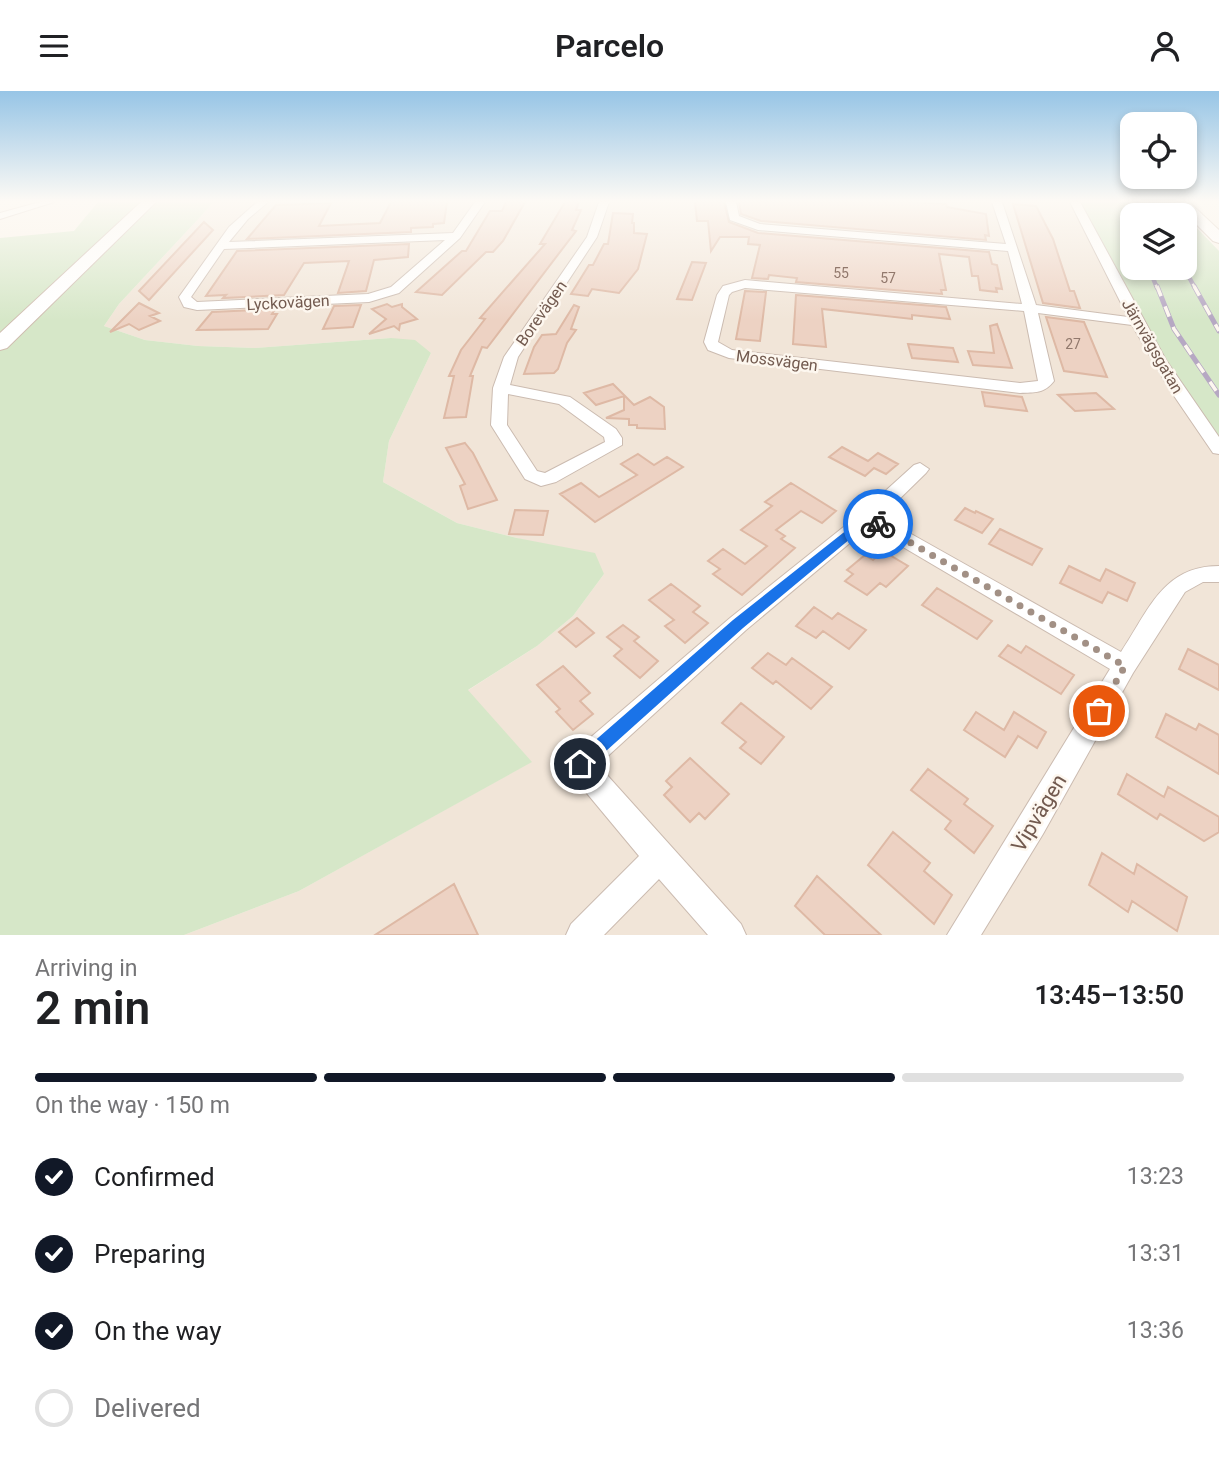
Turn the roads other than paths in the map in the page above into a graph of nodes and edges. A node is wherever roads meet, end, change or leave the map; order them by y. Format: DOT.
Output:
graph roads {
  1 [pos="108,241"];
  2 [pos="225,241"];
  3 [pos="329,241"];
  4 [pos="450,241"];
  5 [pos="589,241"];
  6 [pos="940,241"];
  7 [pos="1009,241"];
  8 [pos="1095,241"];
  9 [pos="221,246"];
  10 [pos="1011,247"];
  11 [pos="1029,308"];
  12 [pos="1137,322"];
  13 [pos="0,344"];
  14 [pos="501,388"];
  15 [pos="1219,449"];
  16 [pos="920,469"];
  17 [pos="867,518"];
  18 [pos="1219,574"];
  19 [pos="1125,666"];
  20 [pos="659,857"];
  21 [pos="582,935"];
  22 [pos="730,935"];
  23 [pos="963,935"];
  1 -- 13 [label="street"];
  2 -- 9 [label="street, Lyckovägen"];
  3 -- 9 [label="street"];
  4 -- 9 [label="street, Lyckovägen"];
  5 -- 14 [label="street, Borevägen"];
  6 -- 10 [label="street"];
  7 -- 10 [label="street, Mossvägen"];
  8 -- 12 [label="street, Järnvägsgatan"];
  10 -- 11 [label="street, Mossvägen"];
  11 -- 11 [label="street, Mossvägen"];
  11 -- 12 [label="street, Mossvägen"];
  12 -- 15 [label="street, Järnvägsgatan"];
  14 -- 14 [label="street, Borevägen"];
  16 -- 17 [label="street"];
  17 -- 19 [label="street"];
  17 -- 20 [label="street"];
  18 -- 19 [label="street, Vipvägen"];
  19 -- 23 [label="street, Vipvägen"];
  20 -- 21 [label="street"];
  20 -- 22 [label="street"];
}
